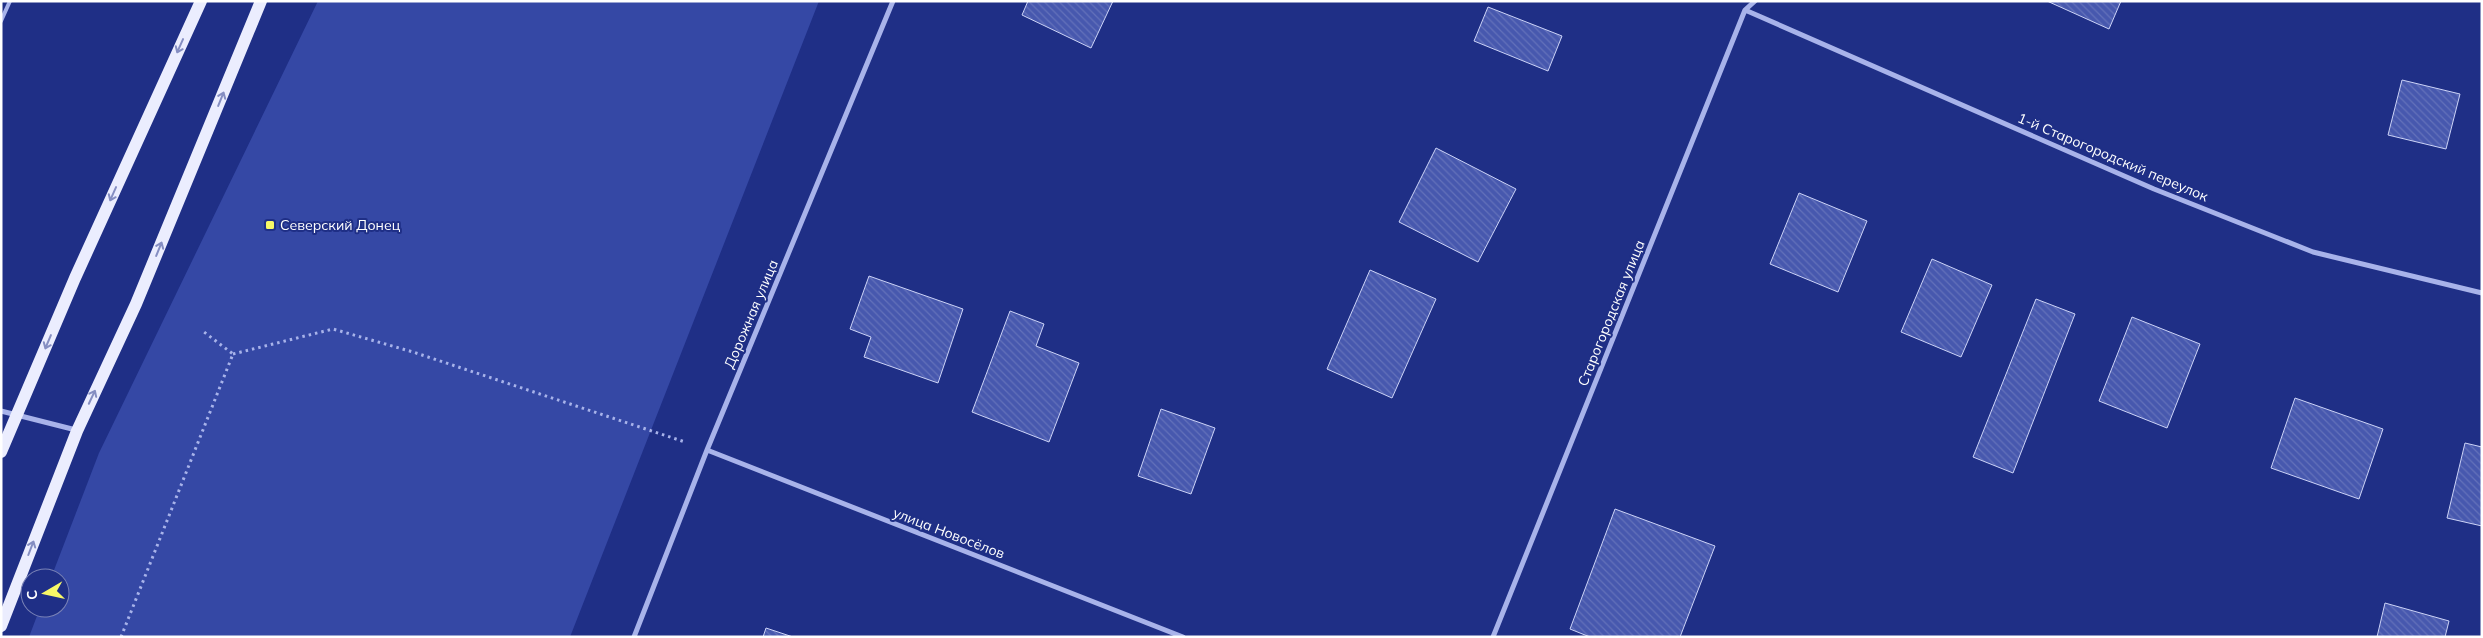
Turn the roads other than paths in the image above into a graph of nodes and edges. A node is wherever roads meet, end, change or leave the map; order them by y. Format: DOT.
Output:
graph roads {
  1 [pos="10,1"];
  2 [pos="201,1"];
  3 [pos="261,1"];
  4 [pos="893,1"];
  5 [pos="1755,1"];
  6 [pos="1746,10"];
  7 [pos="1,21"];
  8 [pos="2482,294"];
  9 [pos="1,411"];
  10 [pos="17,415"];
  11 [pos="77,431"];
  12 [pos="707,450"];
  13 [pos="1,452"];
  14 [pos="1,626"];
  15 [pos="634,637"];
  16 [pos="1183,637"];
  17 [pos="1493,637"];
  1 -- 7 [label="lane"];
  2 -- 10 [label="main road, one-way"];
  11 -- 3 [label="main road, one-way"];
  4 -- 12 [label="street, Дорожная улица"];
  5 -- 6 [label="street, Старогородская улица"];
  6 -- 8 [label="street, 1-й Старогородский переулок"];
  6 -- 17 [label="street, Старогородская улица"];
  9 -- 10 [label="street"];
  10 -- 11 [label="street"];
  10 -- 13 [label="main road"];
  14 -- 11 [label="main road, one-way"];
  12 -- 15 [label="street, Дорожная улица"];
  12 -- 16 [label="street, улица Новосёлов"];
}
